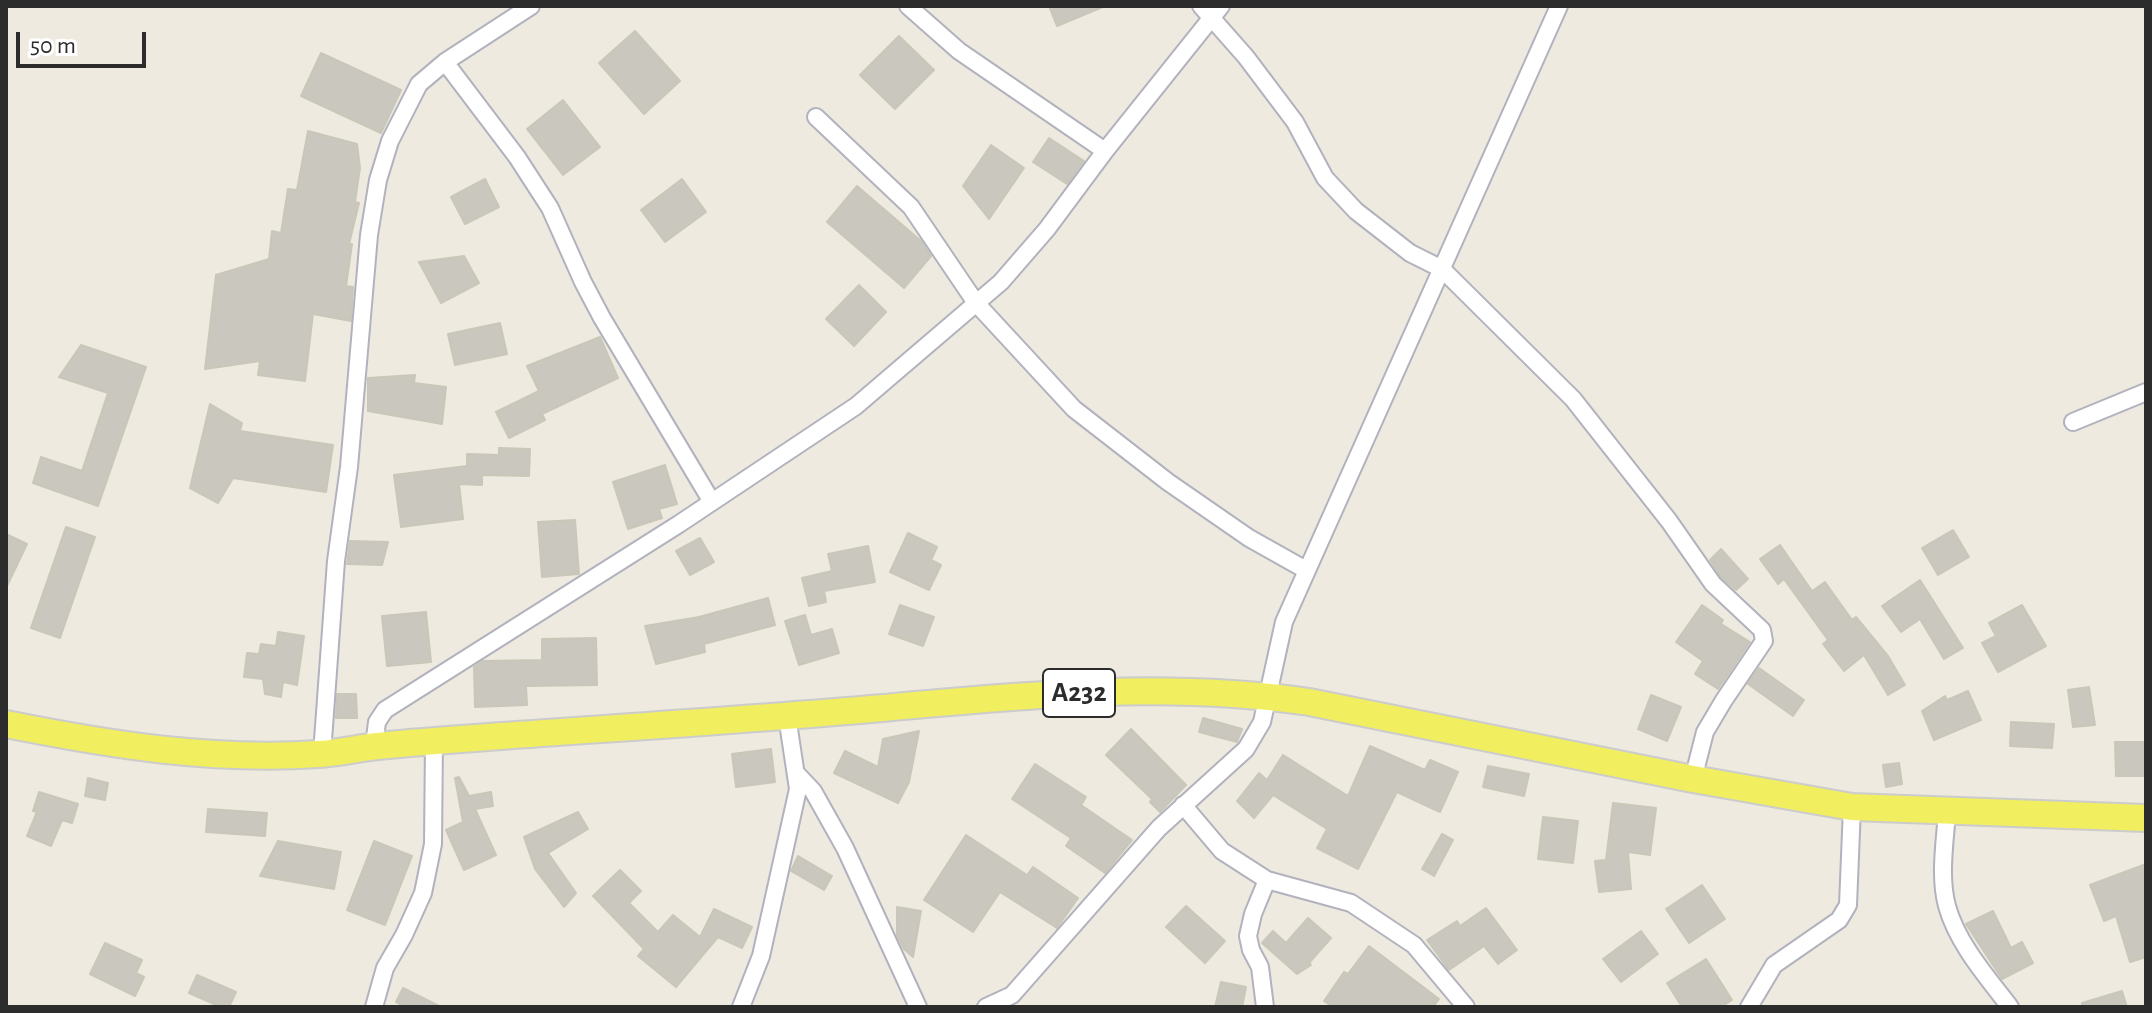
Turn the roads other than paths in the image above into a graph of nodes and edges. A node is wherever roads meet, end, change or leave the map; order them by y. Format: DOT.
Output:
graph roads {
  1 [pos="908,6"];
  2 [pos="1559,6"];
  3 [pos="522,8"];
  4 [pos="1212,9"];
  5 [pos="445,62"];
  6 [pos="816,117"];
  7 [pos="1105,151"];
  8 [pos="1442,269"];
  9 [pos="976,303"];
  10 [pos="2146,392"];
  11 [pos="2073,422"];
  12 [pos="712,502"];
  13 [pos="1306,570"];
  14 [pos="1268,696"];
  15 [pos="787,716"];
  16 [pos="6,724"];
  17 [pos="434,741"];
  18 [pos="374,746"];
  19 [pos="322,754"];
  20 [pos="796,773"];
  21 [pos="1693,779"];
  22 [pos="1183,805"];
  23 [pos="1852,807"];
  24 [pos="1947,812"];
  25 [pos="2146,818"];
  26 [pos="1267,880"];
  27 [pos="1012,1001"];
  28 [pos="374,1007"];
  29 [pos="741,1007"];
  30 [pos="918,1007"];
  31 [pos="986,1007"];
  32 [pos="1265,1007"];
  33 [pos="1466,1007"];
  34 [pos="1749,1007"];
  35 [pos="2010,1007"];
  1 -- 7 [label="street"];
  2 -- 8 [label="street"];
  3 -- 5 [label="street"];
  4 -- 7 [label="street"];
  4 -- 8 [label="street"];
  5 -- 12 [label="street"];
  5 -- 19 [label="street"];
  6 -- 9 [label="street"];
  7 -- 9 [label="street"];
  8 -- 13 [label="street"];
  8 -- 21 [label="street"];
  9 -- 12 [label="street"];
  9 -- 13 [label="street"];
  10 -- 11 [label="street"];
  12 -- 18 [label="street"];
  13 -- 14 [label="street"];
  14 -- 15 [label="main road, A232"];
  14 -- 21 [label="main road, A232"];
  14 -- 22 [label="street"];
  15 -- 17 [label="main road, A232"];
  15 -- 20 [label="street"];
  16 -- 19 [label="main road, A232"];
  17 -- 18 [label="main road, A232"];
  17 -- 28 [label="street"];
  18 -- 19 [label="main road, A232"];
  20 -- 29 [label="street"];
  20 -- 30 [label="street"];
  21 -- 23 [label="main road, A232"];
  22 -- 26 [label="street"];
  22 -- 27 [label="street"];
  23 -- 24 [label="main road, A232"];
  23 -- 34 [label="street"];
  24 -- 25 [label="main road, A232"];
  24 -- 35 [label="street"];
  26 -- 32 [label="street"];
  26 -- 33 [label="street"];
  27 -- 31 [label="street"];
}
